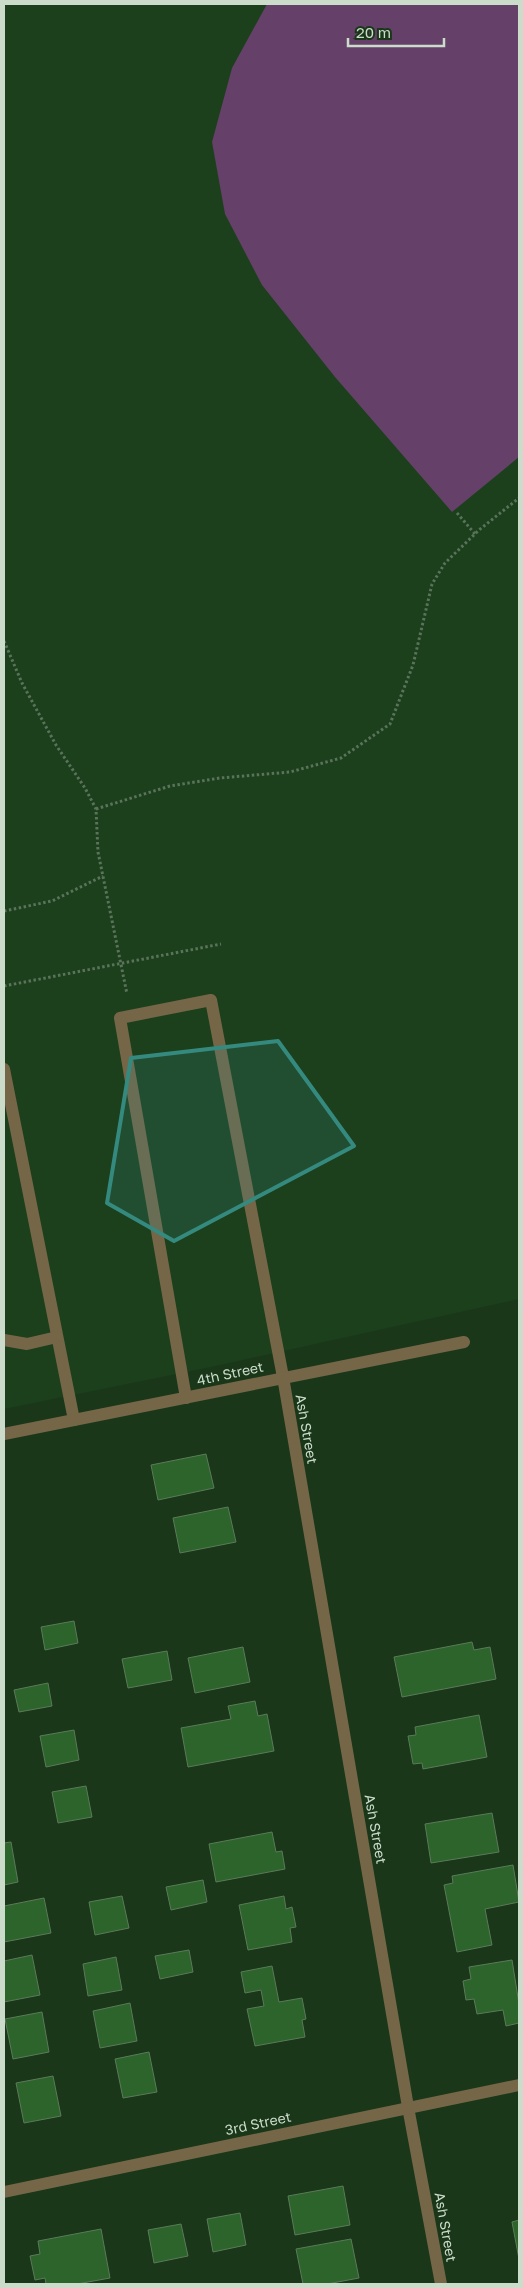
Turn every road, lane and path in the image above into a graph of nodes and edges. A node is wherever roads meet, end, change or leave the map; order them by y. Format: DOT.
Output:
graph roads {
  1 [pos="519,498"];
  2 [pos="457,513"];
  3 [pos="475,534"];
  4 [pos="4,641"];
  5 [pos="96,809"];
  6 [pos="103,876"];
  7 [pos="4,911"];
  8 [pos="221,944"];
  9 [pos="121,963"];
  10 [pos="4,986"];
  11 [pos="132,1016"];
  12 [pos="4,1069"];
  13 [pos="57,1337"];
  14 [pos="4,1340"];
  15 [pos="464,1342"];
  16 [pos="283,1378"];
  17 [pos="186,1398"];
  18 [pos="74,1420"];
  19 [pos="4,1434"];
  20 [pos="519,2085"];
  21 [pos="408,2107"];
  22 [pos="4,2192"];
  23 [pos="441,2284"];
  1 -- 3 [label="path"];
  2 -- 3 [label="path"];
  3 -- 5 [label="path"];
  4 -- 5 [label="path"];
  5 -- 6 [label="path"];
  6 -- 7 [label="path"];
  6 -- 9 [label="path"];
  8 -- 9 [label="path"];
  9 -- 10 [label="path"];
  9 -- 11 [label="path"];
  11 -- 16 [label="street, Ash Street"];
  11 -- 17 [label="street"];
  12 -- 13 [label="street"];
  13 -- 14 [label="street"];
  13 -- 18 [label="street"];
  15 -- 16 [label="street, 4th Street"];
  16 -- 17 [label="street, 4th Street"];
  16 -- 21 [label="street, Ash Street"];
  17 -- 18 [label="street, 4th Street"];
  18 -- 19 [label="street, 4th Street"];
  20 -- 21 [label="street, 3rd Street"];
  21 -- 22 [label="street, 3rd Street"];
  21 -- 23 [label="street, Ash Street"];
}
